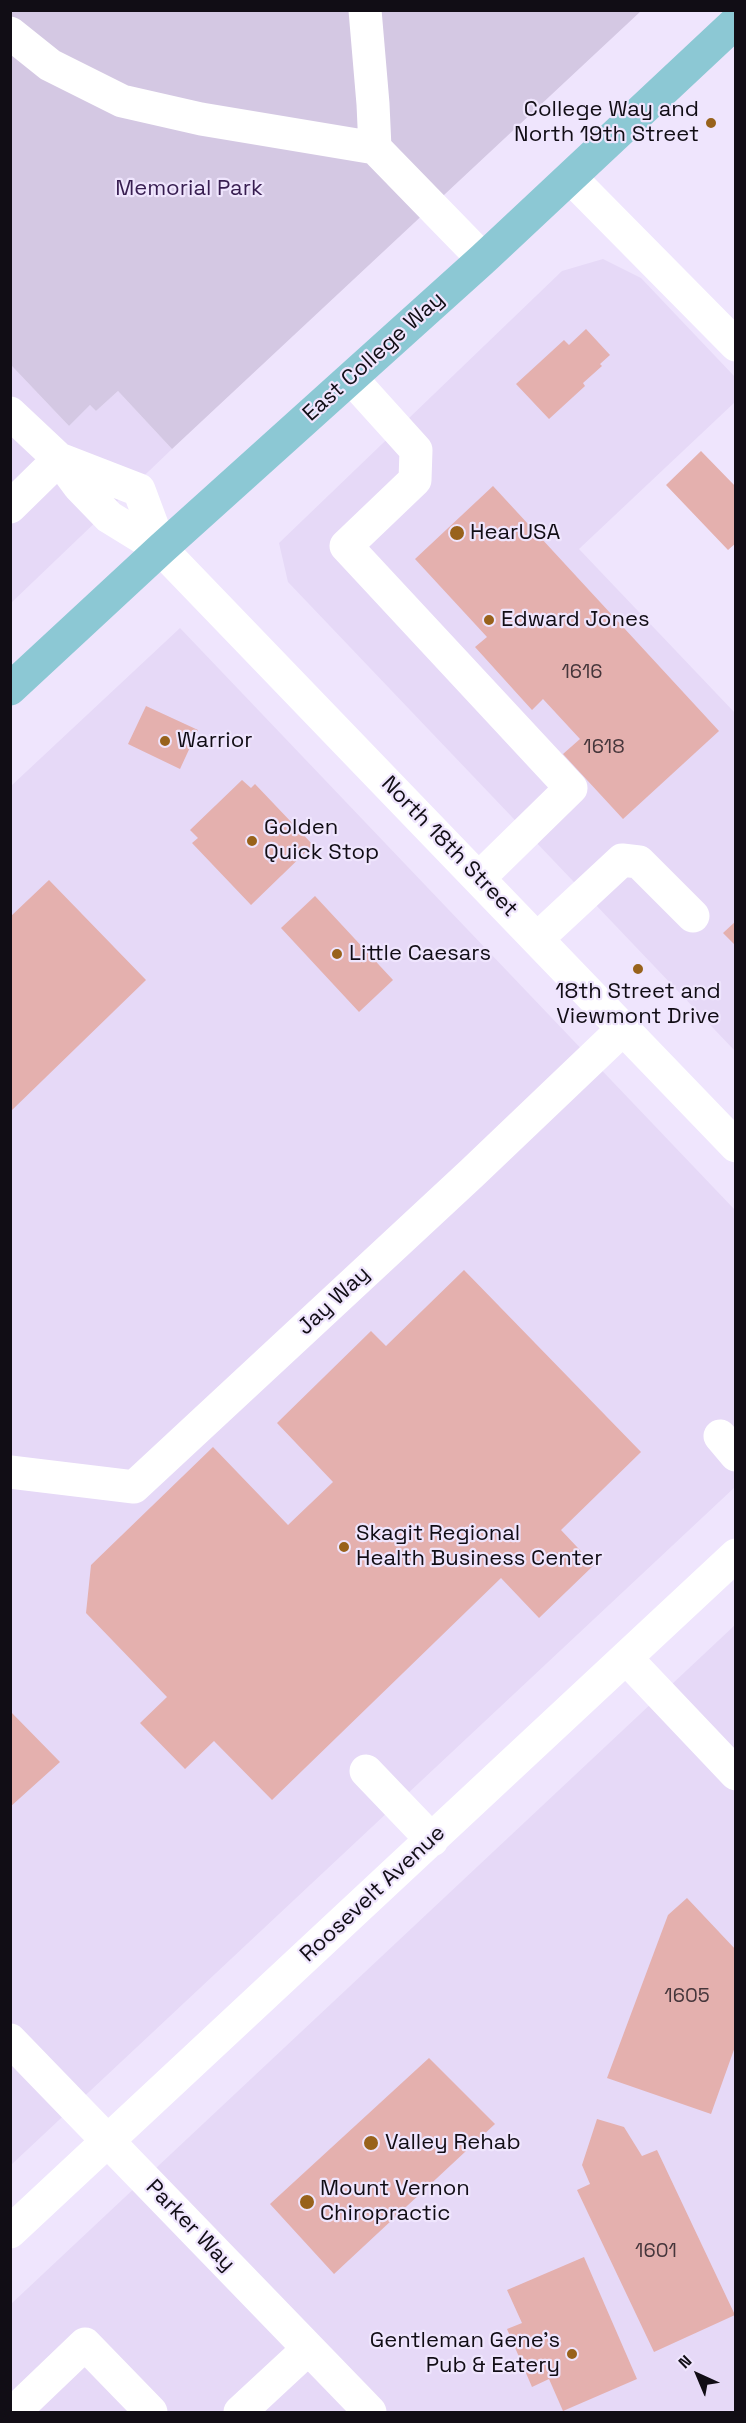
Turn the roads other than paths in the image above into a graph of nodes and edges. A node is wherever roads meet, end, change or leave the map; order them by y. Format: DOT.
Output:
graph roads {
  1 [pos="365,10"];
  2 [pos="735,22"];
  3 [pos="10,33"];
  4 [pos="375,148"];
  5 [pos="571,178"];
  6 [pos="483,259"];
  7 [pos="735,345"];
  8 [pos="351,378"];
  9 [pos="10,413"];
  10 [pos="59,459"];
  11 [pos="10,507"];
  12 [pos="161,549"];
  13 [pos="10,689"];
  14 [pos="479,878"];
  15 [pos="693,916"];
  16 [pos="537,939"];
  17 [pos="624,1028"];
  18 [pos="735,1146"];
  19 [pos="10,1472"];
  20 [pos="735,1555"];
  21 [pos="626,1658"];
  22 [pos="366,1771"];
  23 [pos="735,1774"];
  24 [pos="432,1840"];
  25 [pos="10,2040"];
  26 [pos="109,2142"];
  27 [pos="10,2232"];
  28 [pos="308,2349"];
  29 [pos="14,2412"];
  30 [pos="151,2412"];
  31 [pos="240,2412"];
  32 [pos="370,2412"];
  1 -- 4 [label="street"];
  2 -- 5 [label="main road, East College Way"];
  3 -- 4 [label="street"];
  4 -- 6 [label="street"];
  5 -- 6 [label="main road, East College Way"];
  5 -- 7 [label="street"];
  6 -- 8 [label="main road, East College Way"];
  8 -- 12 [label="main road, East College Way"];
  8 -- 14 [label="street"];
  9 -- 10 [label="street"];
  10 -- 11 [label="street"];
  10 -- 12 [label="street"];
  12 -- 13 [label="main road, East College Way"];
  12 -- 14 [label="street, North 18th Street"];
  14 -- 16 [label="street, North 18th Street"];
  15 -- 16 [label="street"];
  16 -- 17 [label="street, North 18th Street"];
  17 -- 18 [label="street, North 18th Street"];
  17 -- 19 [label="street, Jay Way"];
  20 -- 21 [label="street, Roosevelt Avenue"];
  21 -- 23 [label="street"];
  21 -- 24 [label="street, Roosevelt Avenue"];
  22 -- 24 [label="street"];
  24 -- 26 [label="street, Roosevelt Avenue"];
  25 -- 26 [label="street, Parker Way"];
  26 -- 27 [label="street, Roosevelt Avenue"];
  26 -- 28 [label="street, Parker Way"];
  28 -- 31 [label="street"];
  28 -- 32 [label="street, Parker Way"];
  29 -- 30 [label="street"];
}
